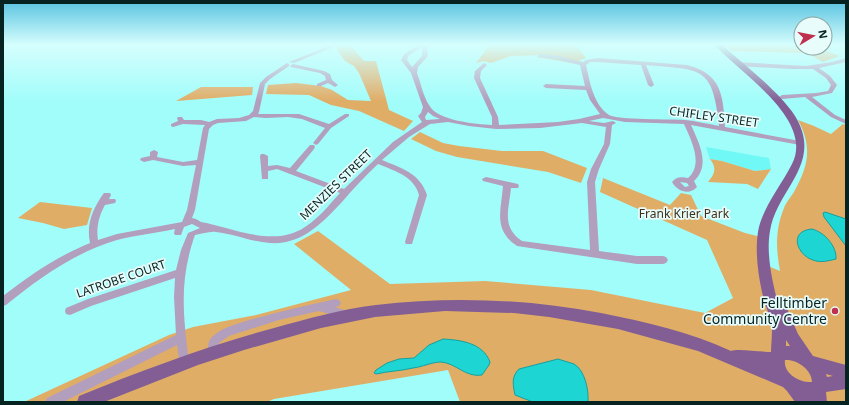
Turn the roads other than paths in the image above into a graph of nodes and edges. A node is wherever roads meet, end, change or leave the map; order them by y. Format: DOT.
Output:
graph roads {
  1 [pos="405,63"];
  2 [pos="419,63"];
  3 [pos="579,63"];
  4 [pos="631,63"];
  5 [pos="837,63"];
  6 [pos="293,64"];
  7 [pos="584,64"];
  8 [pos="643,64"];
  9 [pos="738,64"];
  10 [pos="484,66"];
  11 [pos="814,67"];
  12 [pos="414,73"];
  13 [pos="319,84"];
  14 [pos="651,85"];
  15 [pos="546,86"];
  16 [pos="588,88"];
  17 [pos="807,96"];
  18 [pos="782,97"];
  19 [pos="598,109"];
  20 [pos="254,115"];
  21 [pos="347,115"];
  22 [pos="428,119"];
  23 [pos="598,121"];
  24 [pos="687,122"];
  25 [pos="846,122"];
  26 [pos="609,123"];
  27 [pos="209,124"];
  28 [pos="173,125"];
  29 [pos="329,127"];
  30 [pos="496,127"];
  31 [pos="722,127"];
  32 [pos="797,142"];
  33 [pos="264,156"];
  34 [pos="144,160"];
  35 [pos="377,161"];
  36 [pos="199,162"];
  37 [pos="292,171"];
  38 [pos="486,179"];
  39 [pos="689,181"];
  40 [pos="345,192"];
  41 [pos="107,199"];
  42 [pos="191,210"];
  43 [pos="181,229"];
  44 [pos="196,229"];
  45 [pos="409,242"];
  46 [pos="95,244"];
  47 [pos="185,249"];
  48 [pos="595,253"];
  49 [pos="663,260"];
  50 [pos="181,272"];
  51 [pos="767,280"];
  52 [pos="3,302"];
  53 [pos="336,303"];
  54 [pos="318,307"];
  55 [pos="70,311"];
  56 [pos="348,316"];
  57 [pos="181,338"];
  58 [pos="214,352"];
  59 [pos="724,355"];
  60 [pos="777,358"];
  61 [pos="184,362"];
  62 [pos="810,363"];
  63 [pos="846,372"];
  64 [pos="846,382"];
  65 [pos="790,383"];
  66 [pos="819,392"];
  67 [pos="52,402"];
  68 [pos="85,402"];
  69 [pos="804,402"];
  1 -- 12 [label="street"];
  2 -- 12 [label="street"];
  3 -- 7 [label="street"];
  4 -- 8 [label="street"];
  5 -- 11 [label="street"];
  6 -- 13 [label="street"];
  6 -- 20 [label="street"];
  7 -- 16 [label="street"];
  8 -- 14 [label="street"];
  8 -- 31 [label="street"];
  9 -- 11 [label="street"];
  9 -- 32 [label="main road"];
  10 -- 30 [label="street"];
  11 -- 17 [label="street"];
  12 -- 22 [label="street"];
  15 -- 16 [label="street"];
  16 -- 19 [label="street"];
  17 -- 18 [label="street"];
  17 -- 25 [label="street"];
  19 -- 23 [label="street"];
  19 -- 26 [label="street"];
  20 -- 27 [label="street"];
  20 -- 29 [label="street"];
  21 -- 29 [label="street"];
  22 -- 30 [label="street"];
  22 -- 35 [label="street, MENZIES STREET"];
  23 -- 26 [label="street"];
  23 -- 26 [label="street, CHIFLEY STREET"];
  23 -- 30 [label="street"];
  24 -- 26 [label="street, CHIFLEY STREET"];
  24 -- 31 [label="street, CHIFLEY STREET"];
  24 -- 39 [label="street"];
  26 -- 48 [label="street"];
  27 -- 28 [label="street"];
  27 -- 36 [label="street"];
  29 -- 37 [label="street"];
  31 -- 32 [label="street, CHIFLEY STREET"];
  32 -- 51 [label="main road"];
  33 -- 37 [label="street"];
  34 -- 36 [label="street"];
  35 -- 40 [label="street, MENZIES STREET"];
  35 -- 45 [label="street"];
  36 -- 42 [label="street"];
  37 -- 40 [label="street"];
  38 -- 48 [label="street"];
  40 -- 44 [label="street, MENZIES STREET"];
  41 -- 46 [label="street"];
  42 -- 43 [label="street"];
  42 -- 44 [label="street"];
  43 -- 44 [label="street"];
  43 -- 44 [label="street"];
  43 -- 46 [label="street"];
  43 -- 47 [label="street"];
  44 -- 47 [label="street"];
  46 -- 52 [label="street"];
  47 -- 50 [label="street"];
  48 -- 49 [label="street"];
  50 -- 55 [label="street, LATROBE COURT"];
  50 -- 57 [label="street"];
  51 -- 60 [label="main road"];
  51 -- 62 [label="main road"];
  53 -- 54 [label="street"];
  54 -- 56 [label="street"];
  54 -- 58 [label="street"];
  56 -- 58 [label="main road"];
  56 -- 59 [label="main road"];
  57 -- 61 [label="street"];
  57 -- 67 [label="street"];
  58 -- 61 [label="main road"];
  59 -- 60 [label="main road"];
  59 -- 65 [label="main road"];
  60 -- 62 [label="main road"];
  60 -- 65 [label="main road"];
  61 -- 68 [label="main road"];
  62 -- 63 [label="main road"];
  62 -- 66 [label="main road"];
  64 -- 66 [label="main road"];
  65 -- 66 [label="main road"];
  65 -- 69 [label="main road"];
}
